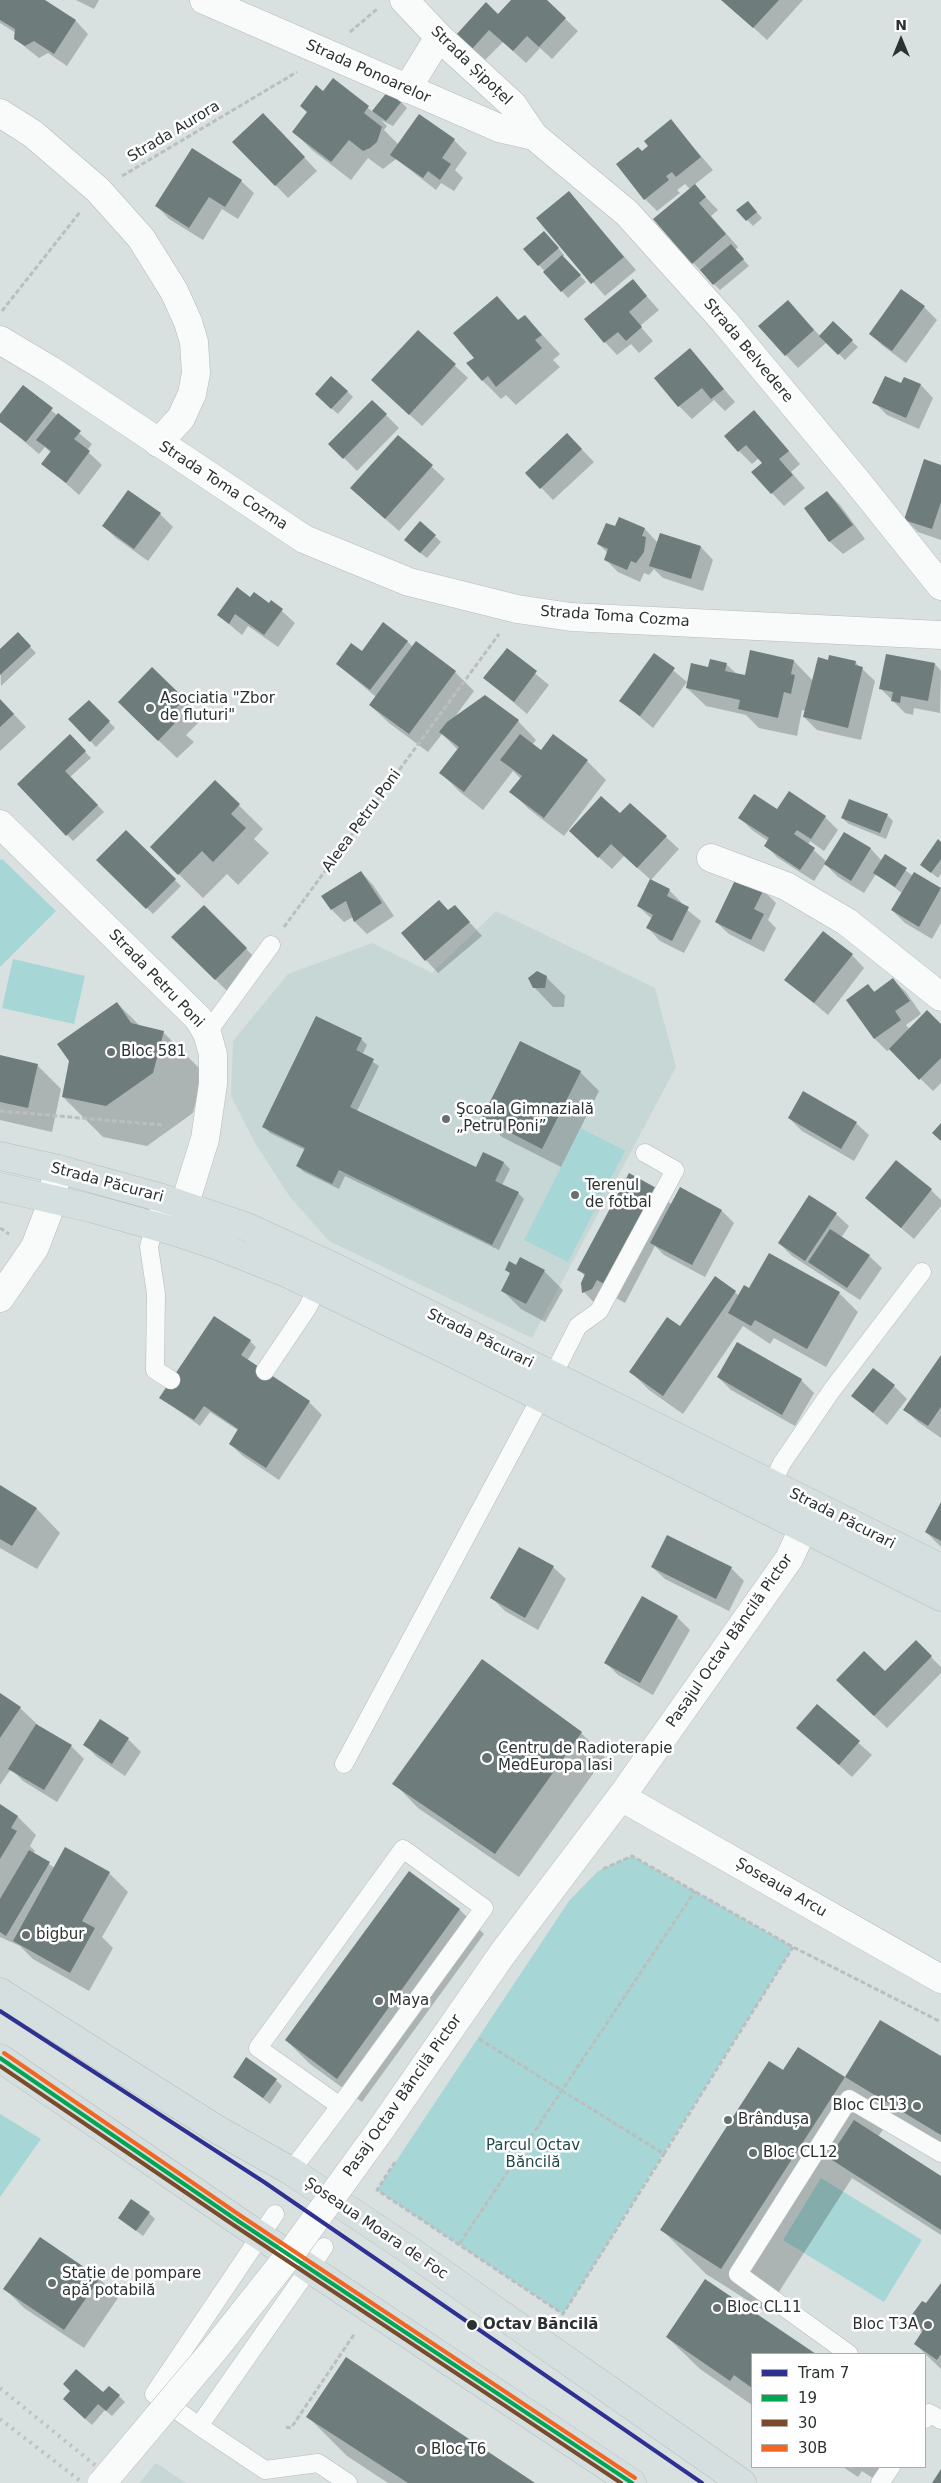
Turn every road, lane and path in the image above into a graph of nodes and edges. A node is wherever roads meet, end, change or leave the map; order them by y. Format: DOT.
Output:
graph roads {
  1 [pos="204,0"];
  2 [pos="392,3"];
  3 [pos="439,37"];
  4 [pos="325,54"];
  5 [pos="407,89"];
  6 [pos="0,113"];
  7 [pos="534,136"];
  8 [pos="98,190"];
  9 [pos="0,314"];
  10 [pos="0,340"];
  11 [pos="158,443"];
  12 [pos="941,586"];
  13 [pos="517,609"];
  14 [pos="941,635"];
  15 [pos="0,824"];
  16 [pos="711,858"];
  17 [pos="271,945"];
  18 [pos="941,997"];
  19 [pos="207,1033"];
  20 [pos="0,1111"];
  21 [pos="162,1124"];
  22 [pos="645,1153"];
  23 [pos="0,1156"];
  24 [pos="58,1169"];
  25 [pos="0,1186"];
  26 [pos="51,1199"];
  27 [pos="173,1202"];
  28 [pos="165,1229"];
  29 [pos="922,1272"];
  30 [pos="317,1287"];
  31 [pos="0,1298"];
  32 [pos="265,1371"];
  33 [pos="171,1380"];
  34 [pos="547,1386"];
  35 [pos="772,1484"];
  36 [pos="814,1505"];
  37 [pos="802,1530"];
  38 [pos="941,1568"];
  39 [pos="941,1597"];
  40 [pos="344,1764"];
  41 [pos="621,1797"];
  42 [pos="598,1871"];
  43 [pos="695,1892"];
  44 [pos="793,1947"];
  45 [pos="941,1979"];
  46 [pos="0,1992"];
  47 [pos="941,2022"];
  48 [pos="484,2030"];
  49 [pos="478,2038"];
  50 [pos="473,2046"];
  51 [pos="1,2060"];
  52 [pos="562,2092"];
  53 [pos="340,2106"];
  54 [pos="941,2153"];
  55 [pos="664,2154"];
  56 [pos="398,2158"];
  57 [pos="291,2171"];
  58 [pos="268,2225"];
  59 [pos="460,2244"];
  60 [pos="317,2258"];
  61 [pos="357,2330"];
  62 [pos="847,2353"];
  63 [pos="199,2426"];
  64 [pos="286,2427"];
  65 [pos="890,2468"];
  66 [pos="102,2483"];
  67 [pos="348,2483"];
  68 [pos="632,2483"];
  69 [pos="742,2483"];
  70 [pos="880,2483"];
  1 -- 4 [label="street, Strada Ponoarelor"];
  2 -- 3 [label="street, Strada Șipoțel"];
  2 -- 4 [label="path, Strada Aurora"];
  3 -- 5 [label="street"];
  3 -- 7 [label="street, Strada Șipoțel"];
  4 -- 5 [label="street, Strada Ponoarelor"];
  4 -- 8 [label="path, Strada Aurora"];
  5 -- 7 [label="street, Strada Ponoarelor"];
  6 -- 8 [label="street"];
  7 -- 12 [label="street, Strada Belvedere"];
  8 -- 9 [label="path, Strada Aurora"];
  8 -- 11 [label="street"];
  10 -- 11 [label="street, Strada Toma Cozma"];
  11 -- 13 [label="street, Strada Toma Cozma"];
  13 -- 14 [label="street, Strada Toma Cozma"];
  13 -- 17 [label="path, Aleea Petru Poni"];
  15 -- 19 [label="street, Strada Petru Poni"];
  16 -- 18 [label="street"];
  17 -- 19 [label="lane"];
  19 -- 27 [label="street, Strada Petru Poni"];
  20 -- 21 [label="path"];
  22 -- 34 [label="lane"];
  23 -- 24 [label="main road, Strada Păcurari"];
  24 -- 26 [label="street"];
  24 -- 27 [label="main road, Strada Păcurari"];
  25 -- 26 [label="main road, Strada Păcurari"];
  26 -- 28 [label="main road, Strada Păcurari"];
  26 -- 31 [label="street"];
  27 -- 28 [label="street, Strada Petru Poni"];
  27 -- 34 [label="main road, Strada Păcurari"];
  28 -- 30 [label="main road, Strada Păcurari"];
  28 -- 33 [label="lane"];
  29 -- 35 [label="lane"];
  30 -- 32 [label="lane"];
  30 -- 34 [label="main road, Strada Păcurari"];
  34 -- 35 [label="main road, Strada Păcurari"];
  34 -- 37 [label="main road, Strada Păcurari"];
  34 -- 40 [label="lane"];
  35 -- 36 [label="main road, Strada Păcurari"];
  36 -- 37 [label="street, Pasajul Octav Băncilă Pictor"];
  36 -- 38 [label="main road, Strada Păcurari"];
  37 -- 39 [label="main road, Strada Păcurari"];
  37 -- 41 [label="street, Pasajul Octav Băncilă Pictor"];
  41 -- 45 [label="street, Șoseaua Arcu"];
  41 -- 66 [label="street, Pasaj Octav Băncilă Pictor, bridge"];
  42 -- 43 [label="path"];
  43 -- 44 [label="path"];
  43 -- 52 [label="path"];
  44 -- 47 [label="path"];
  44 -- 55 [label="path"];
  46 -- 57 [label="main road, Șoseaua Moara de Foc"];
  48 -- 49 [label="path"];
  49 -- 50 [label="path"];
  49 -- 52 [label="path"];
  51 -- 58 [label="main road"];
  52 -- 55 [label="path"];
  52 -- 59 [label="path"];
  53 -- 53 [label="lane"];
  53 -- 57 [label="lane"];
  54 -- 62 [label="lane"];
  55 -- 59 [label="path"];
  56 -- 59 [label="path"];
  57 -- 69 [label="main road, Șoseaua Moara de Foc"];
  58 -- 60 [label="main road"];
  58 -- 63 [label="lane"];
  60 -- 63 [label="lane"];
  60 -- 68 [label="main road"];
  61 -- 64 [label="path"];
  63 -- 67 [label="lane"];
  65 -- 70 [label="lane"];
}
